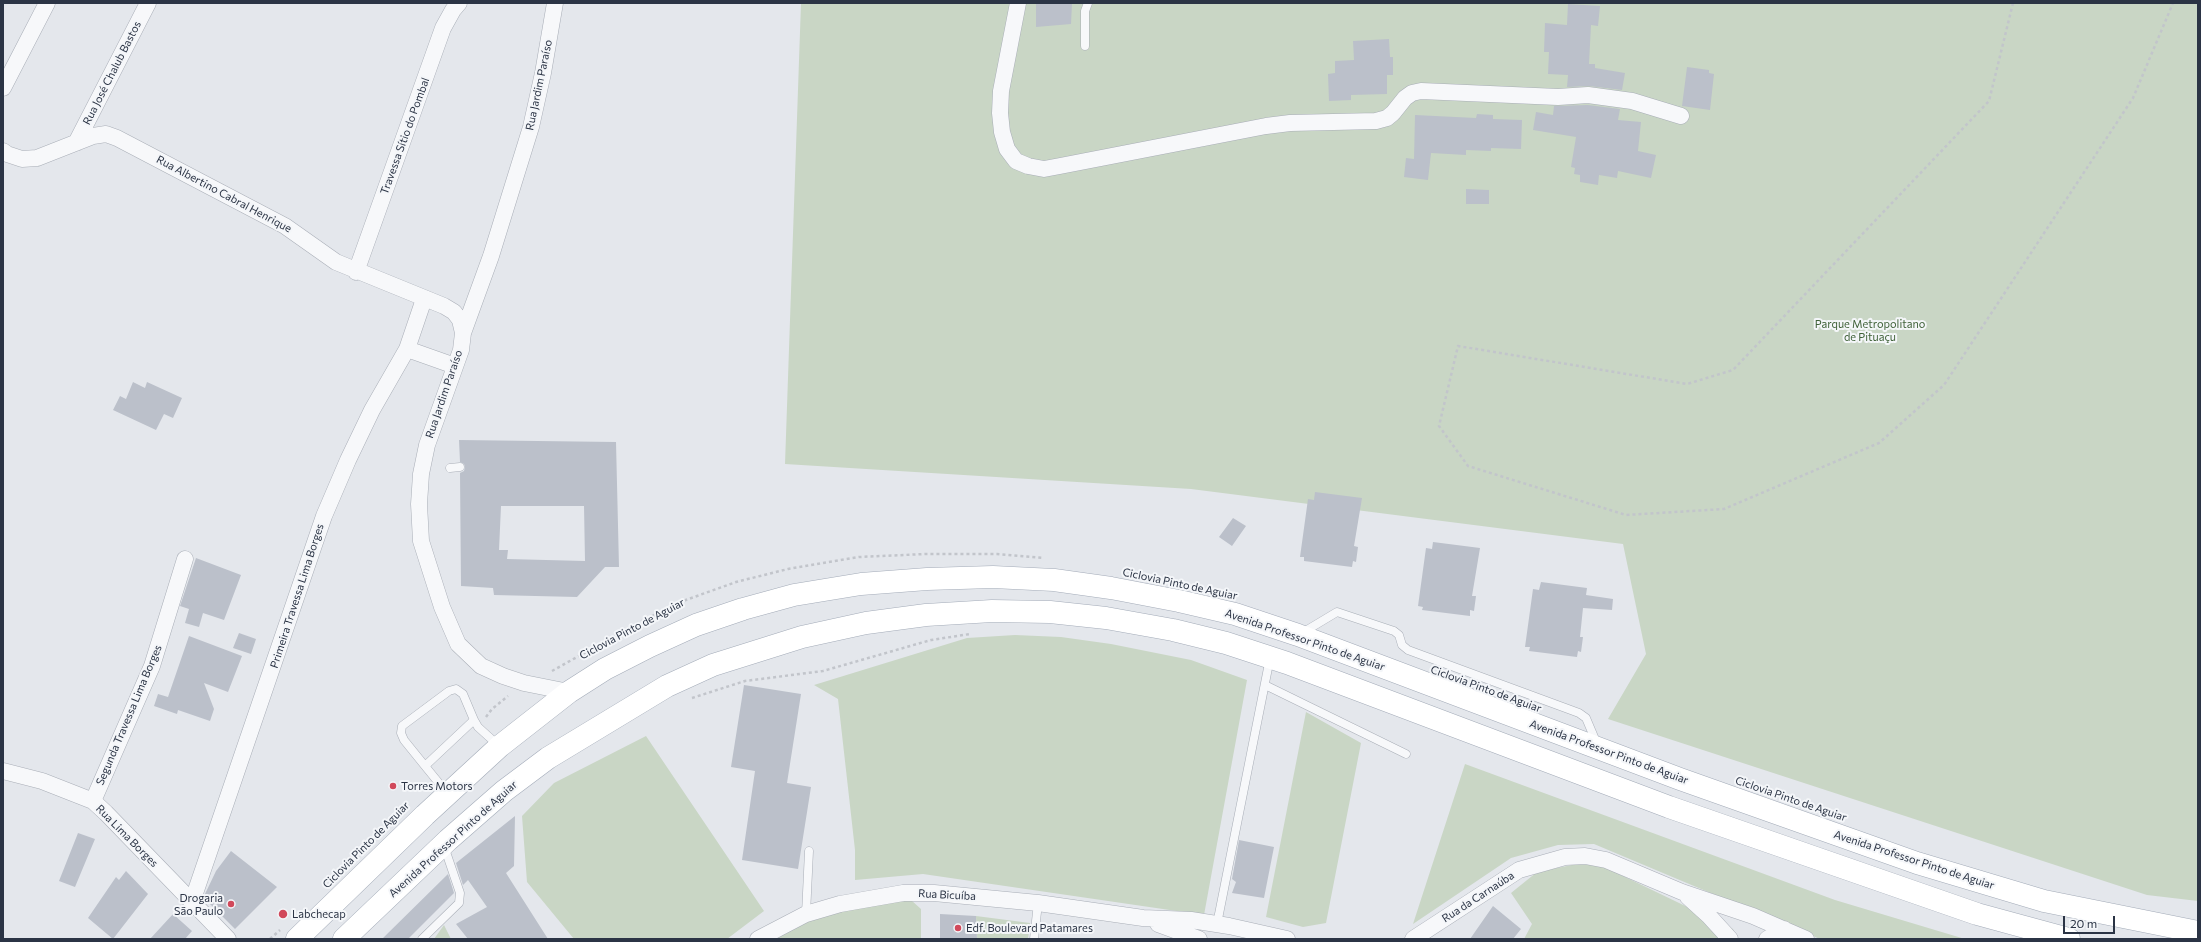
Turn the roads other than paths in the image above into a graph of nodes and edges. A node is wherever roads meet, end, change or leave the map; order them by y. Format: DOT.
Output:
graph roads {
  1 [pos="48,3"];
  2 [pos="148,3"];
  3 [pos="459,3"];
  4 [pos="555,3"];
  5 [pos="1018,3"];
  6 [pos="1088,3"];
  7 [pos="1085,46"];
  8 [pos="4,82"];
  9 [pos="1681,116"];
  10 [pos="76,143"];
  11 [pos="3,151"];
  12 [pos="356,272"];
  13 [pos="424,299"];
  14 [pos="463,333"];
  15 [pos="407,349"];
  16 [pos="455,366"];
  17 [pos="460,467"];
  18 [pos="450,468"];
  19 [pos="185,559"];
  20 [pos="1298,635"];
  21 [pos="1270,658"];
  22 [pos="1265,684"];
  23 [pos="569,692"];
  24 [pos="476,724"];
  25 [pos="500,746"];
  26 [pos="1599,748"];
  27 [pos="1406,754"];
  28 [pos="425,766"];
  29 [pos="3,771"];
  30 [pos="447,794"];
  31 [pos="93,801"];
  32 [pos="443,845"];
  33 [pos="809,851"];
  34 [pos="1682,892"];
  35 [pos="192,902"];
  36 [pos="1038,903"];
  37 [pos="806,914"];
  38 [pos="1143,918"];
  39 [pos="1217,924"];
  40 [pos="1784,929"];
  41 [pos="2198,932"];
  42 [pos="289,934"];
  43 [pos="228,939"];
  44 [pos="344,939"];
  45 [pos="422,939"];
  46 [pos="758,939"];
  47 [pos="1034,939"];
  48 [pos="1199,939"];
  49 [pos="1285,939"];
  50 [pos="1413,939"];
  51 [pos="1730,939"];
  52 [pos="1767,939"];
  53 [pos="1806,939"];
  54 [pos="2068,939"];
  1 -- 8 [label="street"];
  2 -- 10 [label="street, Rua José Chalub Bastos"];
  3 -- 12 [label="street, Travessa Sítio do Pombal"];
  4 -- 14 [label="street, Rua Jardim Paraíso"];
  5 -- 9 [label="street"];
  6 -- 7 [label="lane"];
  10 -- 11 [label="street, Rua Albertino Cabral Henrique"];
  10 -- 12 [label="street, Rua Albertino Cabral Henrique"];
  12 -- 13 [label="street, Rua Albertino Cabral Henrique"];
  13 -- 14 [label="street, Rua Albertino Cabral Henrique"];
  13 -- 15 [label="street, Primeira Travessa Lima Borges"];
  14 -- 16 [label="street, Rua Jardim Paraíso"];
  15 -- 16 [label="street"];
  15 -- 35 [label="street, Primeira Travessa Lima Borges"];
  16 -- 23 [label="street, Rua Jardim Paraíso"];
  17 -- 18 [label="lane"];
  19 -- 31 [label="street, Segunda Travessa Lima Borges"];
  20 -- 23 [label="main road, Avenida Professor Pinto de Aguiar"];
  20 -- 26 [label="main road, Avenida Professor Pinto de Aguiar"];
  20 -- 26 [label="lane"];
  21 -- 22 [label="lane"];
  21 -- 32 [label="main road, Avenida Professor Pinto de Aguiar"];
  21 -- 54 [label="main road, Avenida Professor Pinto de Aguiar"];
  22 -- 27 [label="lane"];
  22 -- 39 [label="lane"];
  23 -- 25 [label="main road, Avenida Professor Pinto de Aguiar"];
  24 -- 25 [label="lane"];
  24 -- 28 [label="lane"];
  24 -- 28 [label="lane"];
  25 -- 30 [label="main road, Avenida Professor Pinto de Aguiar"];
  26 -- 41 [label="main road, Avenida Professor Pinto de Aguiar"];
  28 -- 30 [label="lane"];
  29 -- 31 [label="street, Rua Lima Borges"];
  30 -- 42 [label="main road, Avenida Professor Pinto de Aguiar"];
  31 -- 35 [label="street, Rua Lima Borges"];
  32 -- 44 [label="main road, Avenida Professor Pinto de Aguiar"];
  32 -- 45 [label="lane"];
  33 -- 37 [label="lane"];
  34 -- 40 [label="street, Rua da Carnaúba"];
  34 -- 50 [label="street, Rua da Carnaúba"];
  34 -- 51 [label="street, Rua da Carnaúba"];
  35 -- 43 [label="street, Rua Lima Borges"];
  36 -- 37 [label="street, Rua Bicuíba"];
  36 -- 38 [label="street, Rua Bicuíba"];
  36 -- 47 [label="lane"];
  37 -- 46 [label="street, Rua Bicuíba"];
  38 -- 39 [label="street, Rua Bicuíba"];
  38 -- 48 [label="street, Rua Bicuíba"];
  39 -- 49 [label="street, Rua Bicuíba"];
  40 -- 52 [label="street"];
  40 -- 53 [label="street, Rua da Carnaúba"];
}
